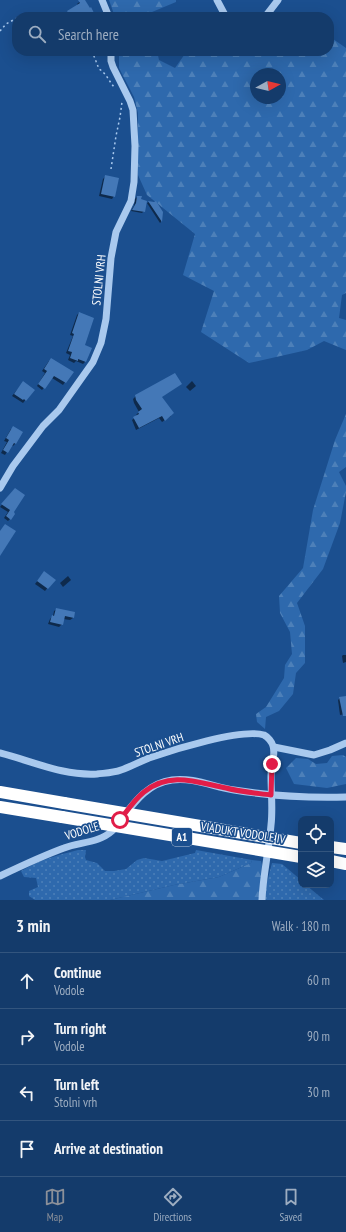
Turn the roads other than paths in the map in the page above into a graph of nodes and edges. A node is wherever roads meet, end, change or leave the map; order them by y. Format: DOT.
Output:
graph roads {
  1 [pos="102,0"];
  2 [pos="216,0"];
  3 [pos="278,0"];
  4 [pos="107,12"];
  5 [pos="223,12"];
  6 [pos="270,12"];
  7 [pos="111,56"];
  8 [pos="0,488"];
  9 [pos="346,743"];
  10 [pos="274,747"];
  11 [pos="0,753"];
  12 [pos="0,792"];
  13 [pos="271,795"];
  14 [pos="346,797"];
  15 [pos="0,807"];
  16 [pos="298,843"];
  17 [pos="334,847"];
  18 [pos="346,849"];
  19 [pos="298,856"];
  20 [pos="334,862"];
  21 [pos="346,864"];
  22 [pos="0,876"];
  23 [pos="262,900"];
  1 -- 4 [label="street"];
  2 -- 5 [label="street"];
  3 -- 6 [label="street"];
  7 -- 8 [label="street, STOLNI VRH"];
  9 -- 10 [label="street"];
  10 -- 11 [label="street, STOLNI VRH"];
  10 -- 13 [label="street"];
  12 -- 16 [label="highway, VIADUKT VODOLE IV / A1, bridge"];
  13 -- 14 [label="street, VODOLE"];
  13 -- 22 [label="street, VODOLE"];
  13 -- 23 [label="street"];
  15 -- 19 [label="highway, VIADUKT VODOLE IV / A1, bridge"];
  17 -- 18 [label="highway"];
  20 -- 21 [label="highway"];
}
